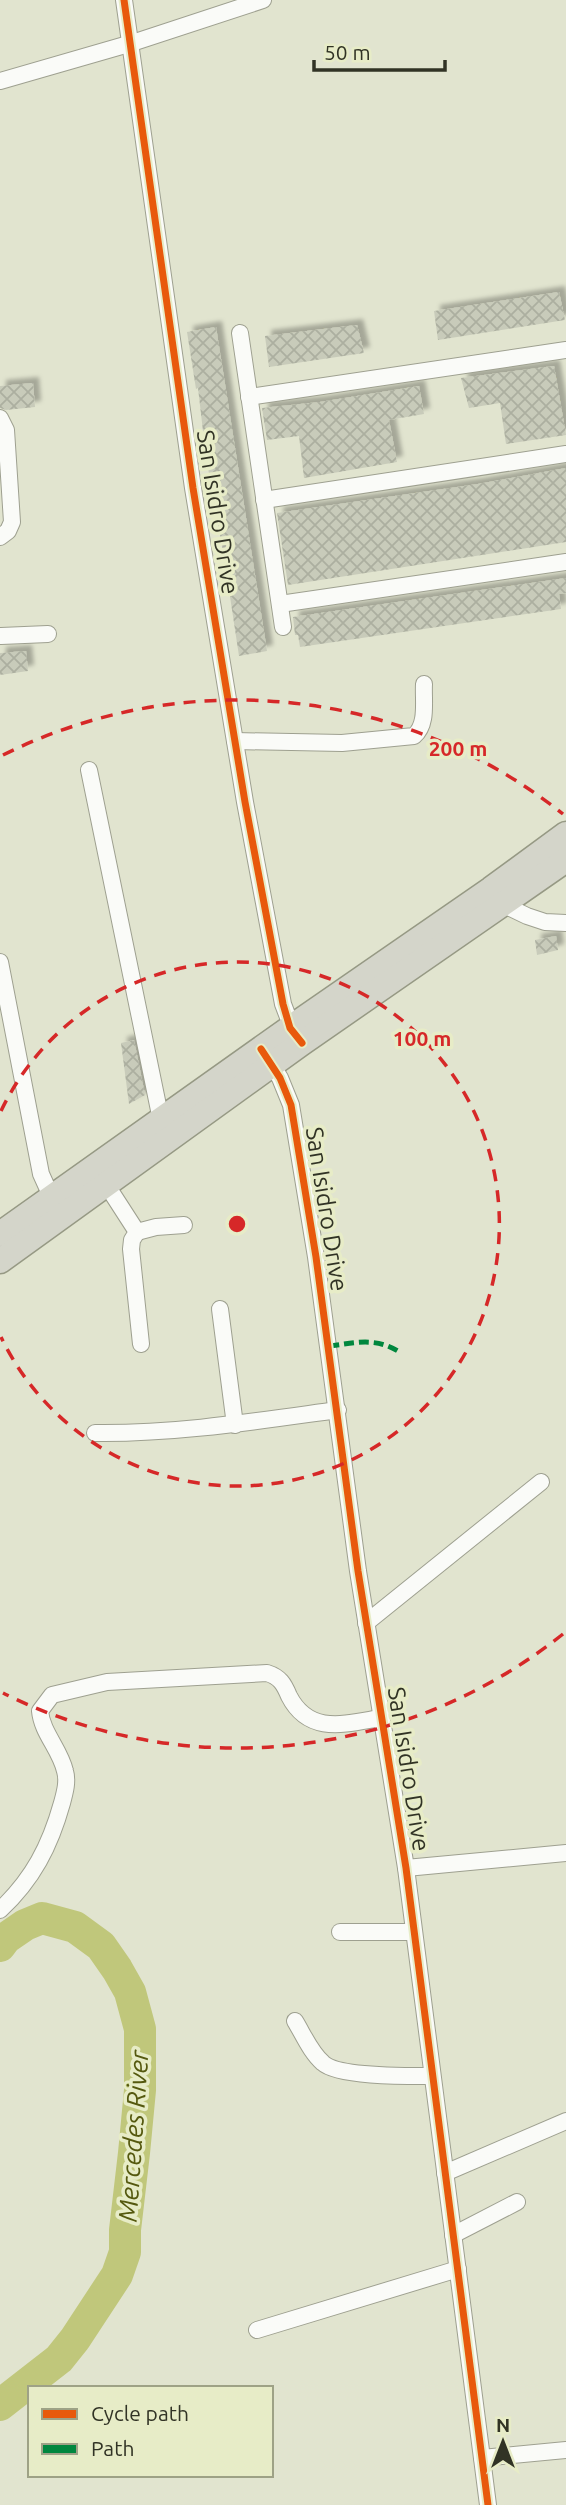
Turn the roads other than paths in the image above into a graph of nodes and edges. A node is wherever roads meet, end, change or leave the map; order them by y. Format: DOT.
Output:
graph roads {
  1 [pos="124,0"];
  2 [pos="263,0"];
  3 [pos="132,43"];
  4 [pos="0,81"];
  5 [pos="240,333"];
  6 [pos="566,349"];
  7 [pos="249,397"];
  8 [pos="0,418"];
  9 [pos="566,454"];
  10 [pos="264,500"];
  11 [pos="0,537"];
  12 [pos="566,562"];
  13 [pos="280,604"];
  14 [pos="0,624"];
  15 [pos="283,627"];
  16 [pos="48,634"];
  17 [pos="0,636"];
  18 [pos="424,684"];
  19 [pos="235,741"];
  20 [pos="89,770"];
  21 [pos="566,834"];
  22 [pos="566,860"];
  23 [pos="502,904"];
  24 [pos="566,923"];
  25 [pos="0,962"];
  26 [pos="296,1036"];
  27 [pos="267,1057"];
  28 [pos="161,1120"];
  29 [pos="106,1184"];
  30 [pos="57,1207"];
  31 [pos="184,1225"];
  32 [pos="137,1232"];
  33 [pos="0,1234"];
  34 [pos="0,1261"];
  35 [pos="220,1309"];
  36 [pos="141,1344"];
  37 [pos="338,1410"];
  38 [pos="235,1425"];
  39 [pos="95,1433"];
  40 [pos="541,1482"];
  41 [pos="366,1623"];
  42 [pos="381,1718"];
  43 [pos="566,1853"];
  44 [pos="406,1868"];
  45 [pos="0,1910"];
  46 [pos="340,1932"];
  47 [pos="413,1932"];
  48 [pos="295,2021"];
  49 [pos="432,2077"];
  50 [pos="566,2121"];
  51 [pos="445,2173"];
  52 [pos="517,2202"];
  53 [pos="453,2235"];
  54 [pos="458,2269"];
  55 [pos="257,2330"];
  56 [pos="566,2450"];
  57 [pos="482,2458"];
  58 [pos="488,2505"];
  1 -- 3 [label="street, San Isidro Drive"];
  2 -- 3 [label="street"];
  3 -- 4 [label="street"];
  3 -- 19 [label="street, San Isidro Drive"];
  5 -- 7 [label="street"];
  6 -- 7 [label="street"];
  7 -- 10 [label="street"];
  8 -- 11 [label="street"];
  9 -- 10 [label="street"];
  10 -- 13 [label="street"];
  12 -- 13 [label="street"];
  13 -- 15 [label="street"];
  14 -- 17 [label="street"];
  16 -- 17 [label="street"];
  18 -- 19 [label="street"];
  19 -- 26 [label="street, San Isidro Drive"];
  20 -- 28 [label="street"];
  21 -- 26 [label="highway"];
  22 -- 23 [label="highway"];
  23 -- 24 [label="street"];
  23 -- 26 [label="highway"];
  25 -- 30 [label="street"];
  26 -- 27 [label="highway"];
  27 -- 28 [label="highway"];
  27 -- 29 [label="highway"];
  27 -- 37 [label="street, San Isidro Drive"];
  28 -- 30 [label="highway"];
  29 -- 30 [label="highway"];
  29 -- 32 [label="street"];
  30 -- 33 [label="highway"];
  30 -- 34 [label="highway"];
  31 -- 32 [label="street"];
  32 -- 36 [label="street"];
  35 -- 38 [label="street"];
  37 -- 38 [label="street"];
  37 -- 41 [label="street, San Isidro Drive"];
  38 -- 39 [label="street"];
  40 -- 41 [label="street"];
  41 -- 42 [label="street, San Isidro Drive"];
  42 -- 44 [label="street, San Isidro Drive"];
  42 -- 45 [label="street"];
  43 -- 44 [label="street"];
  44 -- 47 [label="street, San Isidro Drive"];
  46 -- 47 [label="street"];
  47 -- 49 [label="street, San Isidro Drive"];
  48 -- 49 [label="street"];
  49 -- 51 [label="street, San Isidro Drive"];
  50 -- 51 [label="street"];
  51 -- 53 [label="street, San Isidro Drive"];
  52 -- 53 [label="street"];
  53 -- 54 [label="street, San Isidro Drive"];
  54 -- 55 [label="street"];
  54 -- 57 [label="street, San Isidro Drive"];
  56 -- 57 [label="street"];
  57 -- 58 [label="street, San Isidro Drive"];
}
